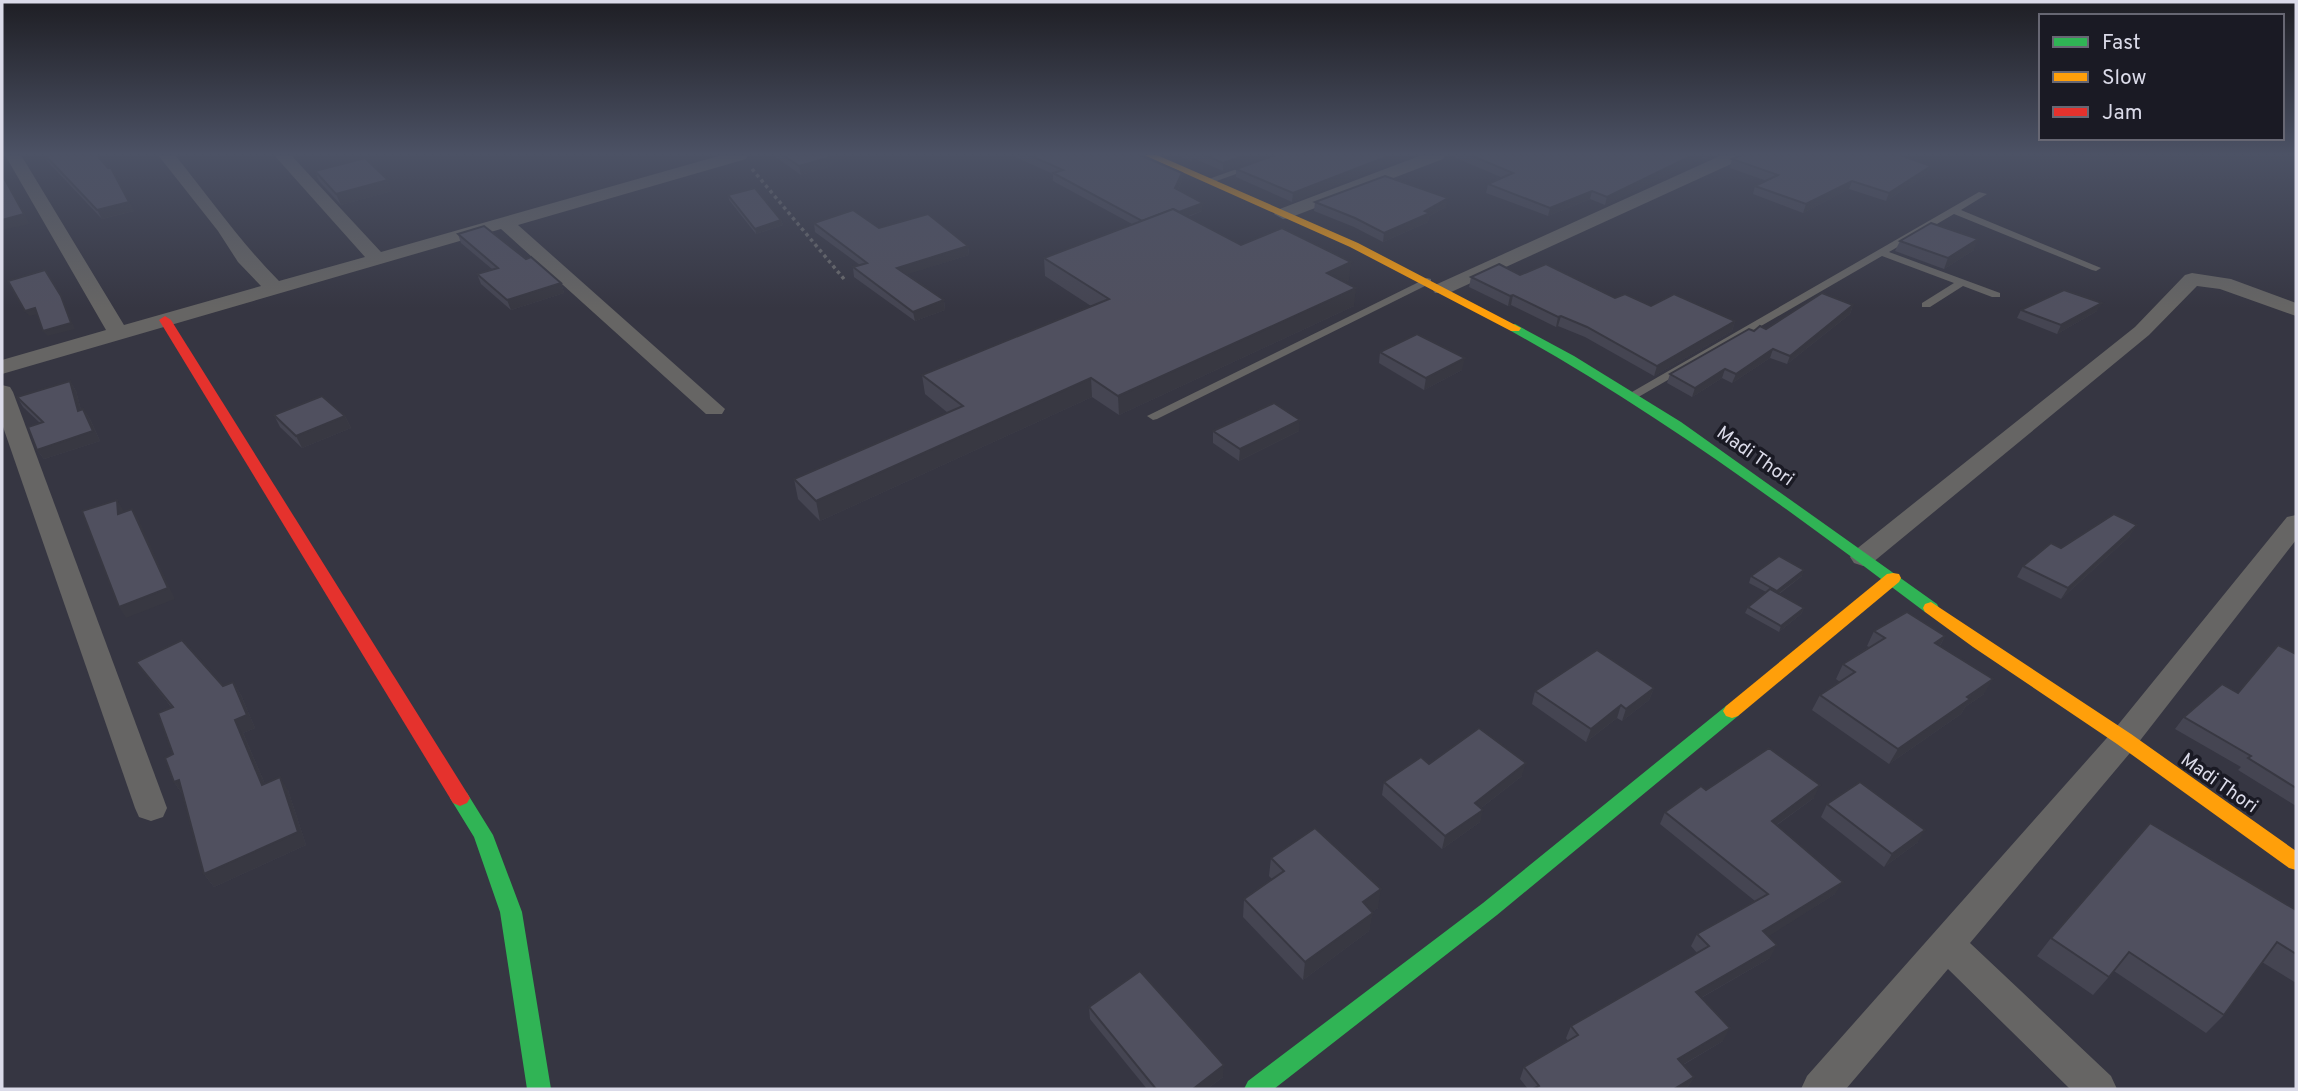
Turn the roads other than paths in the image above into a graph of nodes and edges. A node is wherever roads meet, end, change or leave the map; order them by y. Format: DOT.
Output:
graph roads {
  1 [pos="43,206"];
  2 [pos="207,206"];
  3 [pos="329,206"];
  4 [pos="558,206"];
  5 [pos="1265,206"];
  6 [pos="1304,206"];
  7 [pos="1618,206"];
  8 [pos="1961,206"];
  9 [pos="1954,210"];
  10 [pos="1283,214"];
  11 [pos="505,223"];
  12 [pos="1880,252"];
  13 [pos="377,259"];
  14 [pos="2096,268"];
  15 [pos="1963,282"];
  16 [pos="1434,285"];
  17 [pos="275,289"];
  18 [pos="1996,295"];
  19 [pos="1927,305"];
  20 [pos="2296,310"];
  21 [pos="165,320"];
  22 [pos="119,334"];
  23 [pos="5,359"];
  24 [pos="2,392"];
  25 [pos="1631,396"];
  26 [pos="714,409"];
  27 [pos="1153,416"];
  28 [pos="2296,523"];
  29 [pos="1863,557"];
  30 [pos="1893,578"];
  31 [pos="2124,739"];
  32 [pos="151,808"];
  33 [pos="2296,862"];
  34 [pos="1946,944"];
  35 [pos="539,1089"];
  36 [pos="1256,1089"];
  37 [pos="1821,1089"];
  38 [pos="2097,1089"];
  1 -- 22 [label="street"];
  2 -- 17 [label="street"];
  3 -- 13 [label="street"];
  4 -- 11 [label="street"];
  5 -- 10 [label="street, Madi Thori"];
  6 -- 10 [label="street"];
  7 -- 16 [label="street"];
  8 -- 9 [label="lane"];
  9 -- 12 [label="lane"];
  9 -- 14 [label="lane"];
  10 -- 16 [label="street, Madi Thori"];
  11 -- 13 [label="street"];
  11 -- 26 [label="street"];
  12 -- 15 [label="lane"];
  12 -- 25 [label="lane"];
  13 -- 17 [label="street"];
  15 -- 18 [label="lane"];
  15 -- 19 [label="lane"];
  16 -- 25 [label="street, Madi Thori"];
  16 -- 27 [label="lane"];
  17 -- 21 [label="street"];
  20 -- 29 [label="street"];
  21 -- 22 [label="street"];
  21 -- 35 [label="street"];
  22 -- 23 [label="street"];
  24 -- 32 [label="street"];
  25 -- 29 [label="street, Madi Thori"];
  28 -- 31 [label="street"];
  29 -- 30 [label="street, Madi Thori"];
  30 -- 31 [label="street, Madi Thori"];
  30 -- 36 [label="street"];
  31 -- 33 [label="street, Madi Thori"];
  31 -- 34 [label="street"];
  34 -- 37 [label="street"];
  34 -- 38 [label="street"];
}
